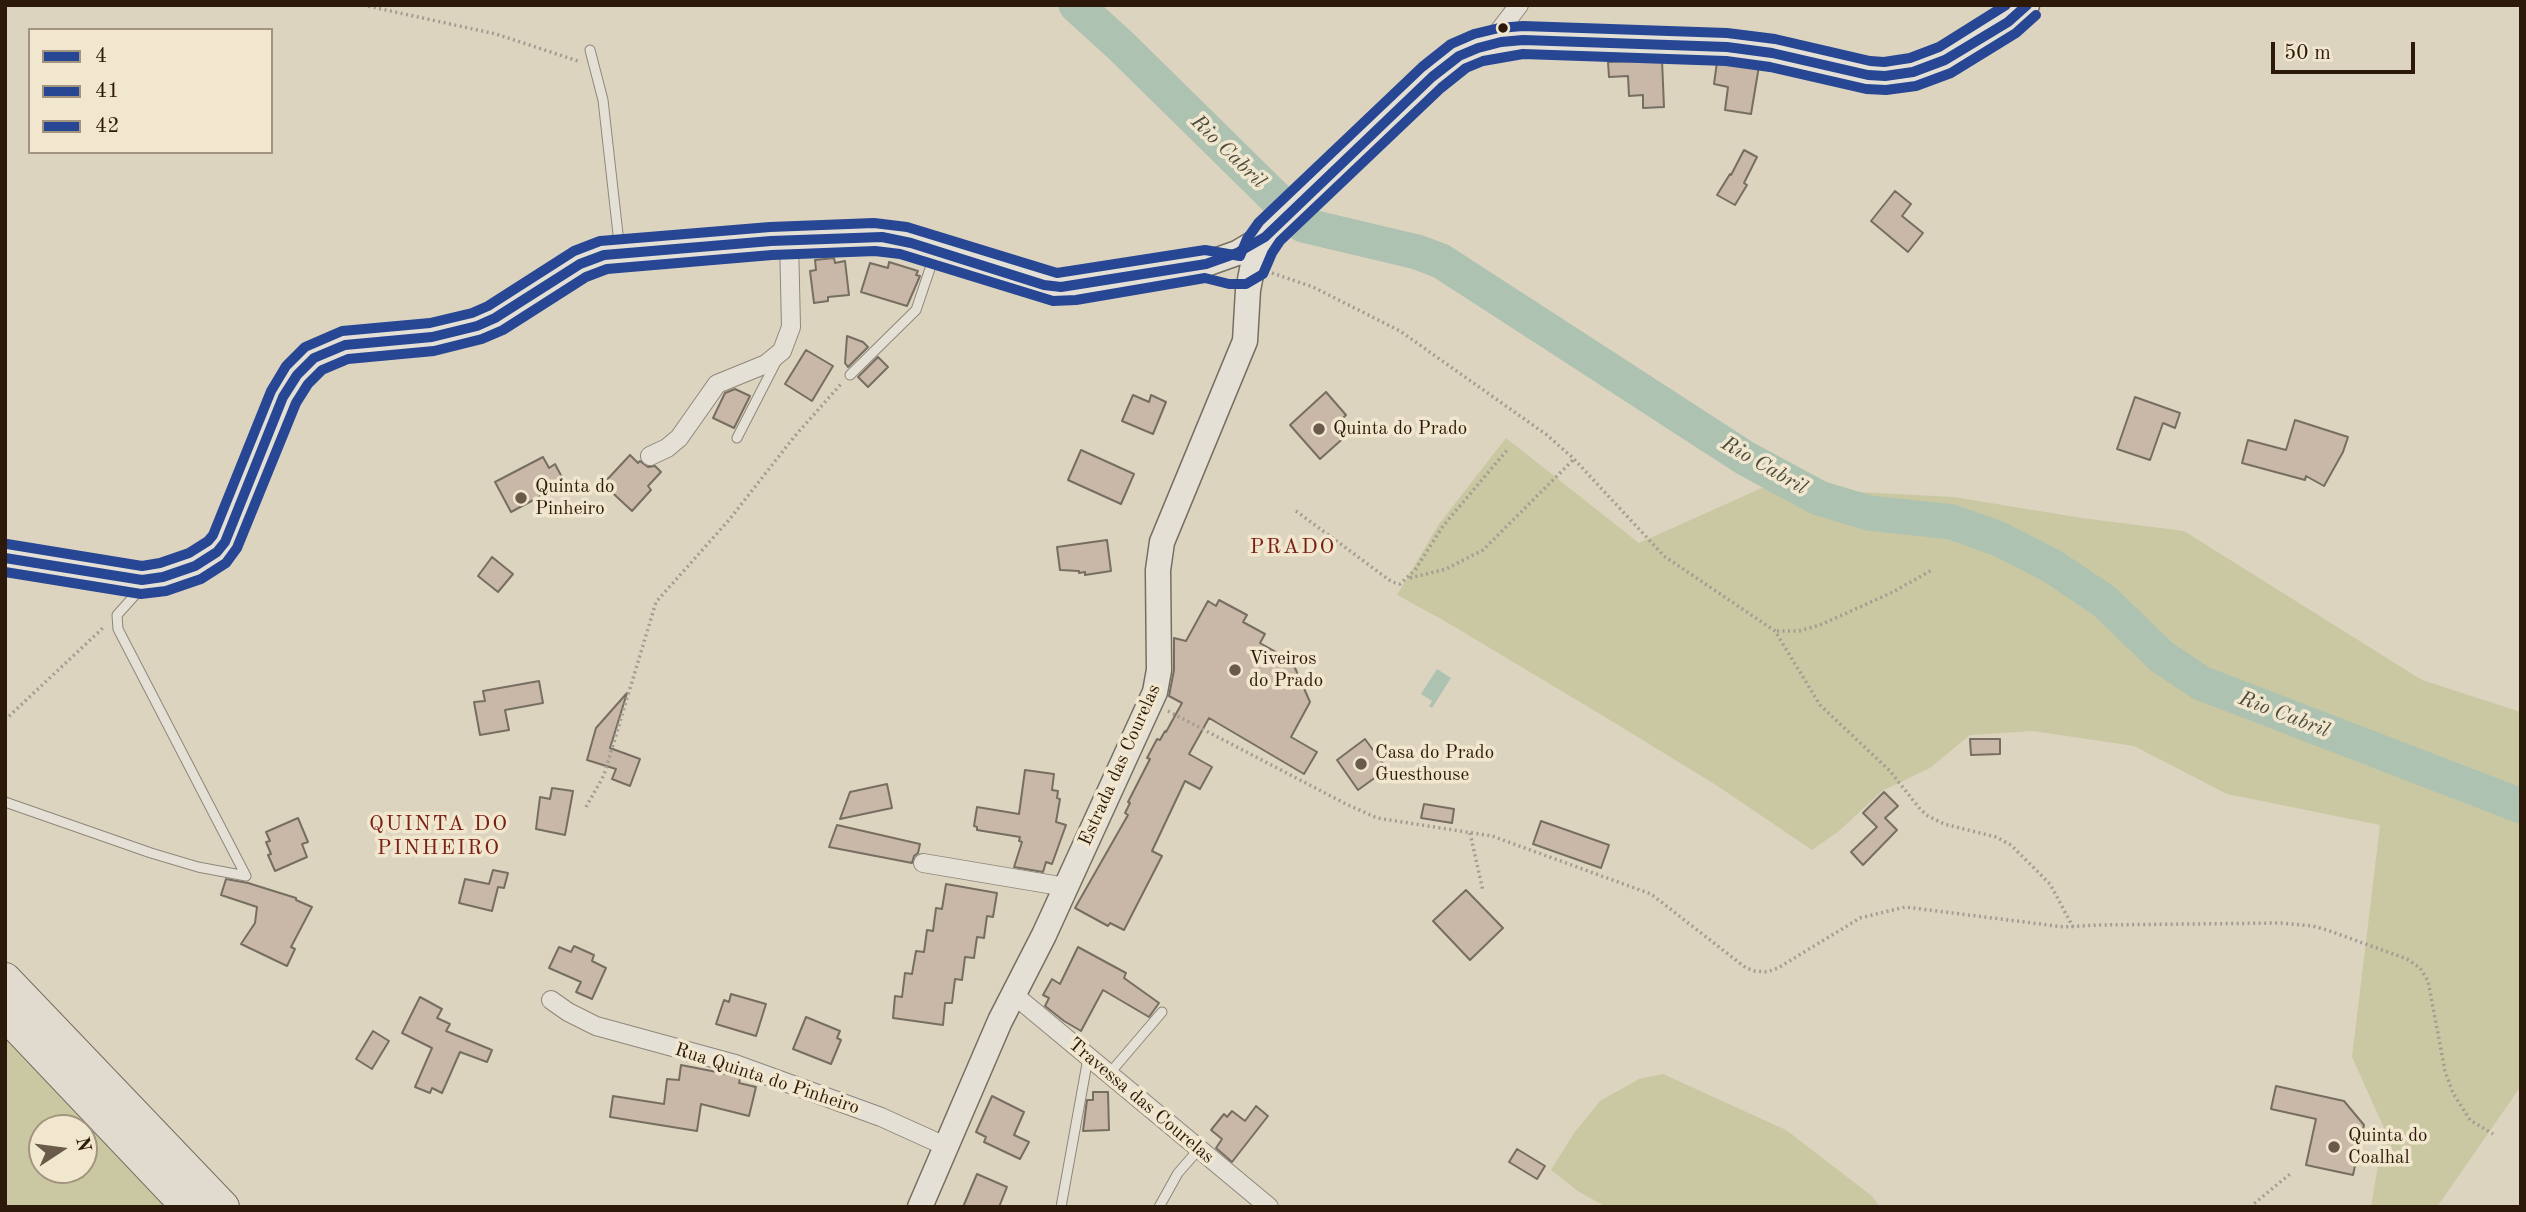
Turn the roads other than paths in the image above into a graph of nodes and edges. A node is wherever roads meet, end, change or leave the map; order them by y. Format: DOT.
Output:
graph roads {
  1 [pos="1519,5"];
  2 [pos="2027,5"];
  3 [pos="1489,44"];
  4 [pos="590,50"];
  5 [pos="1269,232"];
  6 [pos="789,240"];
  7 [pos="936,251"];
  8 [pos="620,252"];
  9 [pos="1220,264"];
  10 [pos="1252,266"];
  11 [pos="1248,313"];
  12 [pos="782,351"];
  13 [pos="850,375"];
  14 [pos="737,438"];
  15 [pos="650,456"];
  16 [pos="5,558"];
  17 [pos="149,579"];
  18 [pos="5,802"];
  19 [pos="923,863"];
  20 [pos="1066,887"];
  21 [pos="5,979"];
  22 [pos="1013,994"];
  23 [pos="551,1000"];
  24 [pos="1162,1012"];
  25 [pos="5,1014"];
  26 [pos="1088,1058"];
  27 [pos="1109,1074"];
  28 [pos="945,1146"];
  29 [pos="1199,1149"];
  30 [pos="188,1207"];
  31 [pos="223,1207"];
  32 [pos="920,1207"];
  33 [pos="1061,1207"];
  34 [pos="1159,1207"];
  35 [pos="1269,1207"];
  1 -- 3 [label="street"];
  2 -- 3 [label="main road"];
  3 -- 5 [label="main road"];
  4 -- 8 [label="lane"];
  5 -- 9 [label="main road"];
  5 -- 10 [label="main road, Estrada das Courelas"];
  6 -- 7 [label="main road"];
  6 -- 8 [label="main road"];
  6 -- 12 [label="street"];
  7 -- 9 [label="main road"];
  7 -- 13 [label="lane"];
  8 -- 17 [label="main road"];
  9 -- 10 [label="main road"];
  9 -- 11 [label="main road"];
  10 -- 11 [label="main road, Estrada das Courelas"];
  11 -- 20 [label="main road, Estrada das Courelas"];
  12 -- 14 [label="lane"];
  12 -- 15 [label="street"];
  16 -- 17 [label="main road"];
  17 -- 18 [label="lane"];
  19 -- 20 [label="street"];
  20 -- 22 [label="main road, Estrada das Courelas"];
  21 -- 31 [label="highway"];
  22 -- 26 [label="street, Travessa das Courelas"];
  22 -- 28 [label="main road, Estrada das Courelas"];
  23 -- 28 [label="street, Rua Quinta do Pinheiro"];
  24 -- 27 [label="lane"];
  25 -- 30 [label="highway"];
  26 -- 27 [label="street, Travessa das Courelas"];
  26 -- 33 [label="lane"];
  27 -- 29 [label="street, Travessa das Courelas"];
  28 -- 32 [label="main road, Estrada das Courelas"];
  29 -- 34 [label="lane"];
  29 -- 35 [label="street, Travessa das Courelas"];
}
